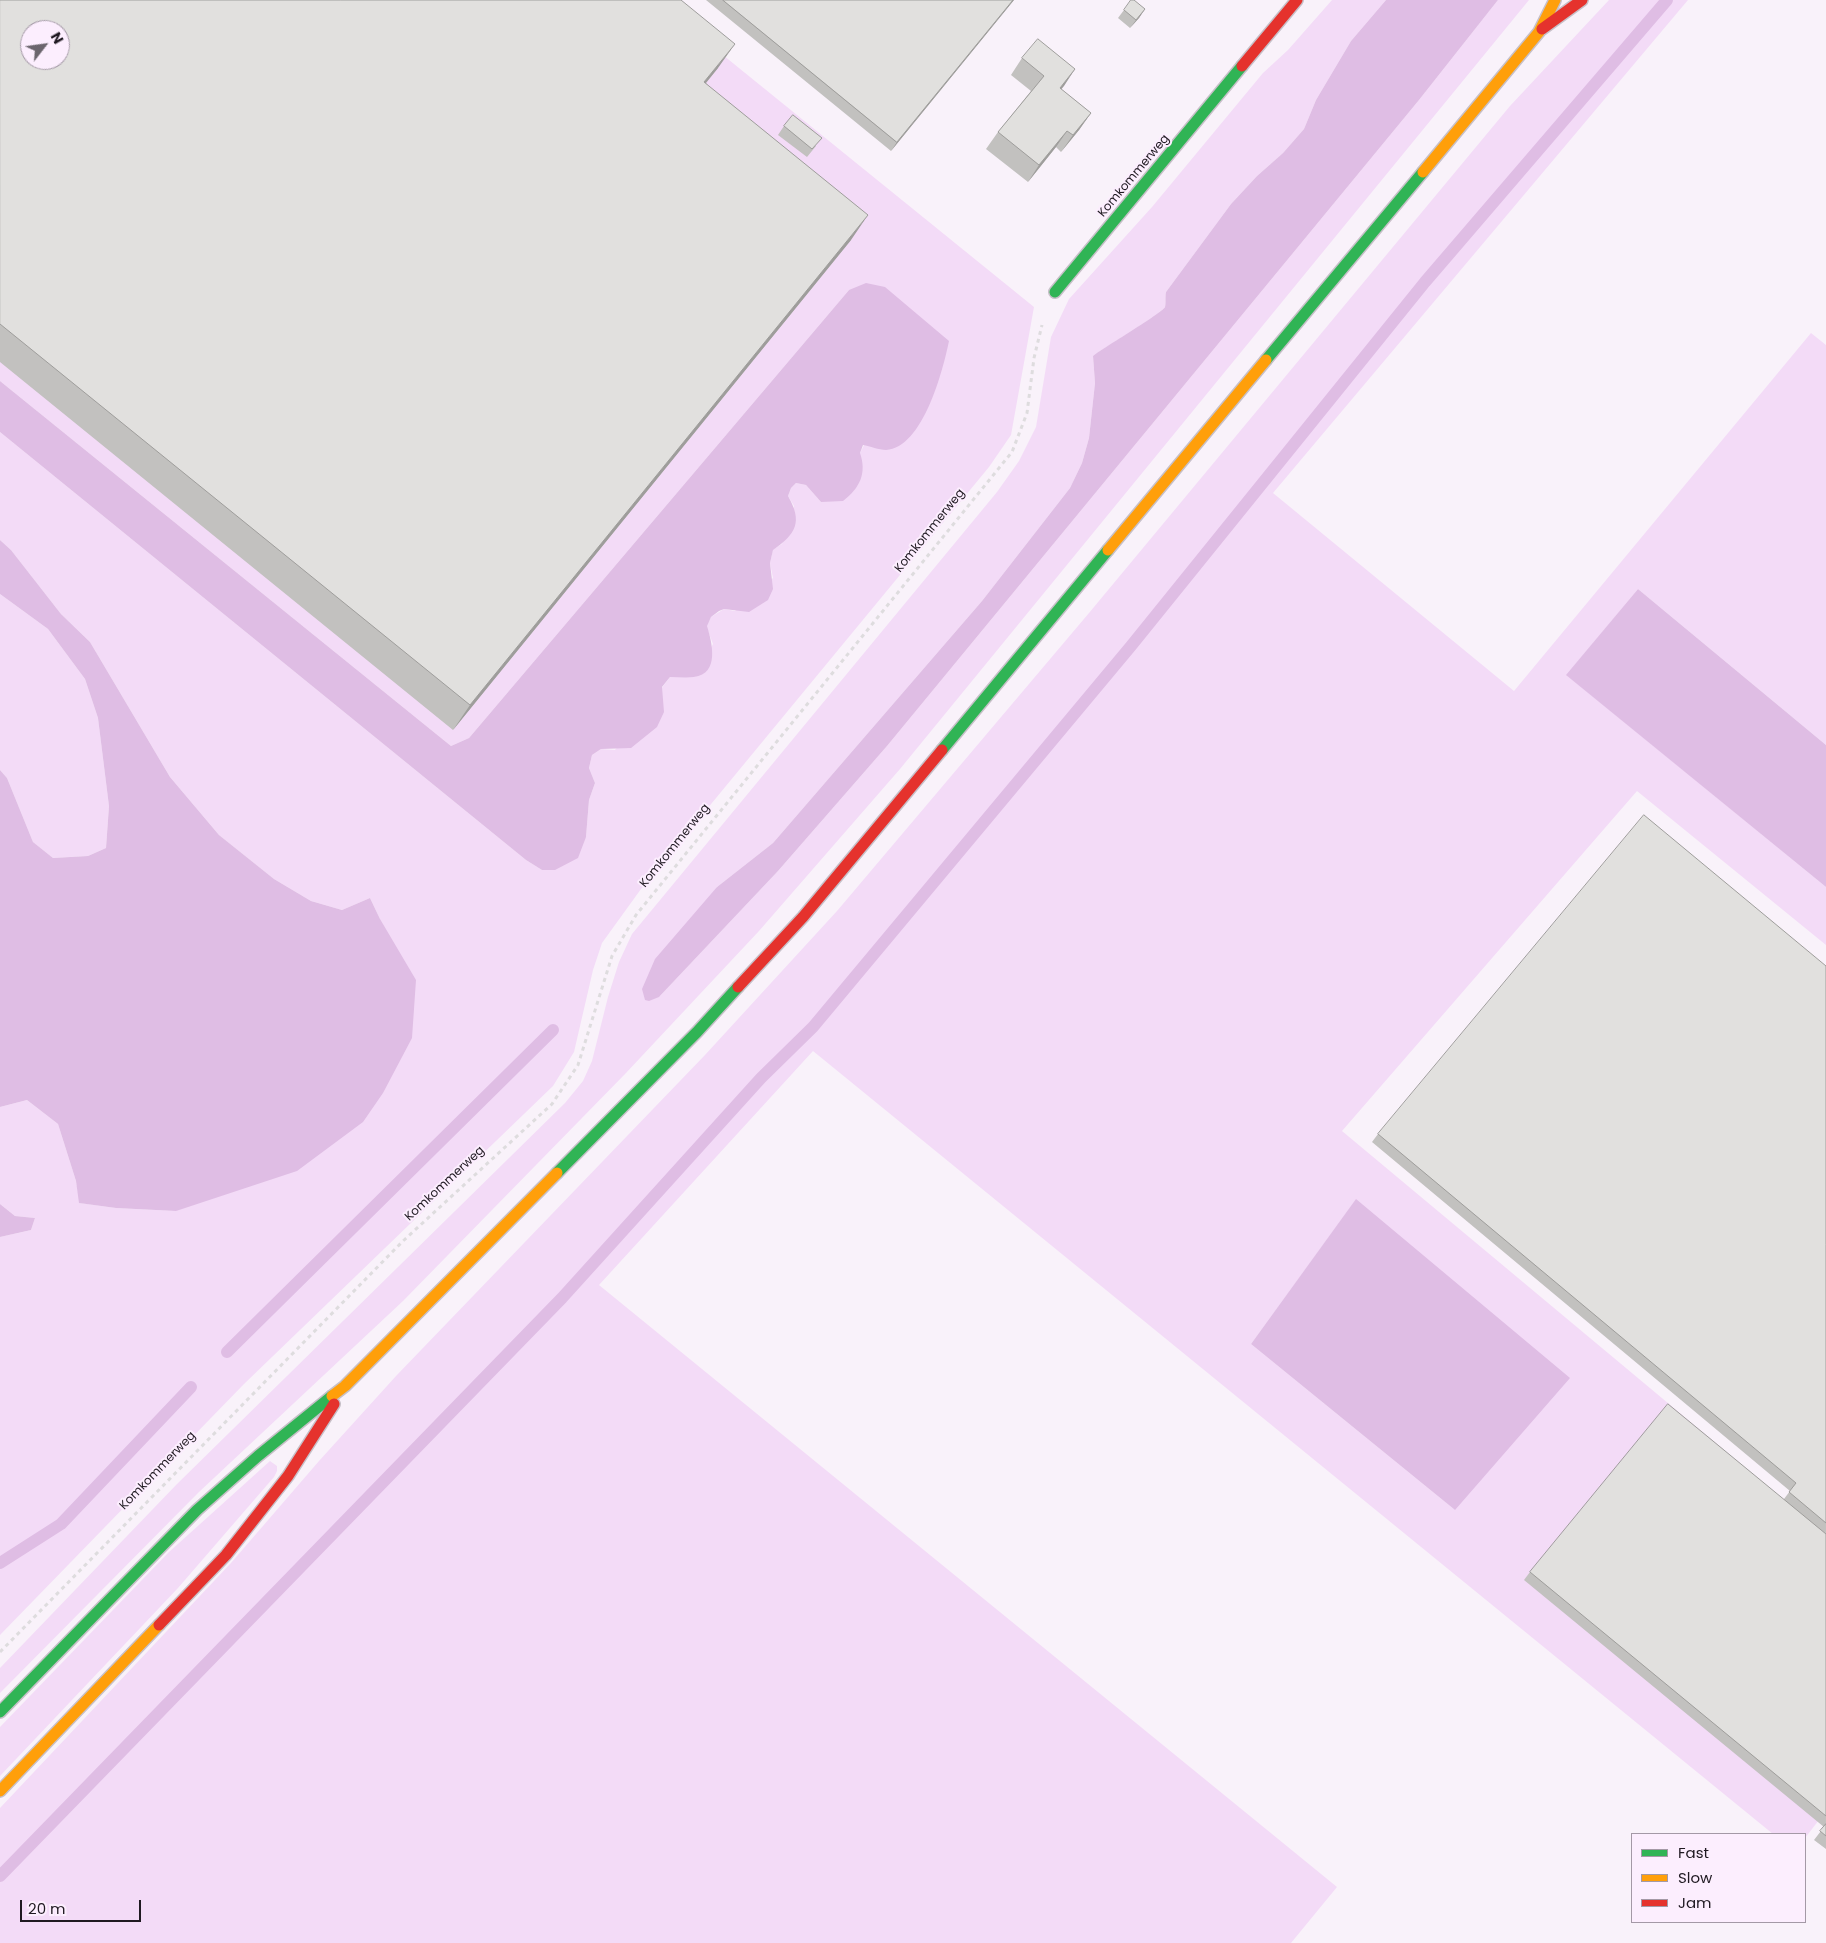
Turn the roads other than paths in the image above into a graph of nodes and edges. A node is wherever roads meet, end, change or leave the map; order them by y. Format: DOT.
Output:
graph roads {
  1 [pos="1298,0"];
  2 [pos="1555,0"];
  3 [pos="1582,0"];
  4 [pos="1539,32"];
  5 [pos="1055,292"];
  6 [pos="345,1386"];
  7 [pos="0,1712"];
  8 [pos="0,1792"];
  1 -- 5 [label="main road, Komkommerweg"];
  2 -- 4 [label="main road"];
  3 -- 4 [label="main road"];
  4 -- 6 [label="main road"];
  6 -- 7 [label="main road"];
  6 -- 8 [label="main road"];
}
